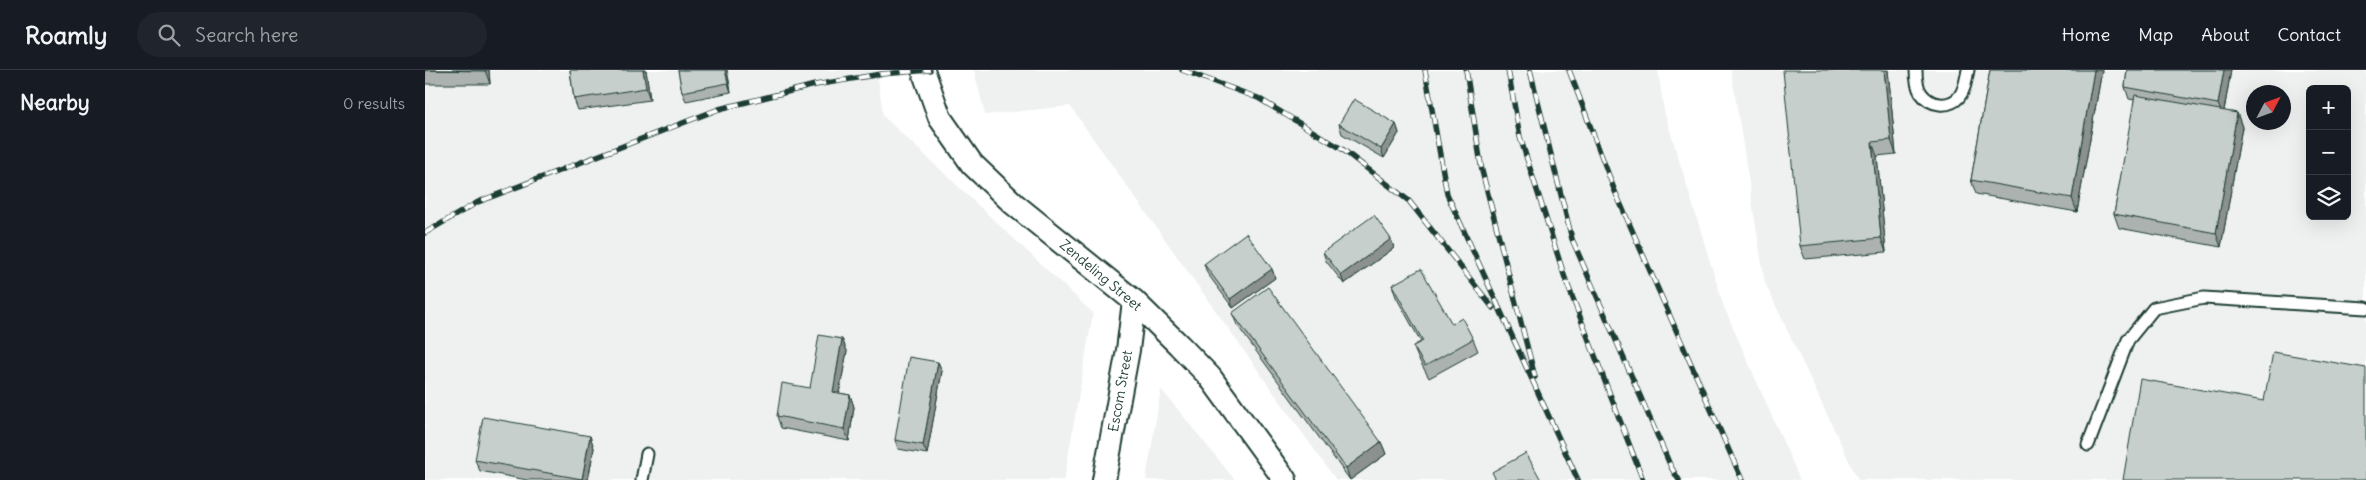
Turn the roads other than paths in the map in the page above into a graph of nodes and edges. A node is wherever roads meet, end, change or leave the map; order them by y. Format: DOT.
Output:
graph roads {
  1 [pos="923,70"];
  2 [pos="1916,70"];
  3 [pos="1968,70"];
  4 [pos="1134,301"];
  5 [pos="2366,308"];
  6 [pos="2088,445"];
  7 [pos="647,454"];
  8 [pos="642,480"];
  9 [pos="1104,480"];
  10 [pos="1285,480"];
  1 -- 4 [label="street, Zendeling Street"];
  2 -- 3 [label="lane"];
  4 -- 9 [label="street, Escom Street"];
  4 -- 10 [label="street, Zendeling Street"];
  5 -- 6 [label="lane"];
  7 -- 8 [label="lane"];
}
